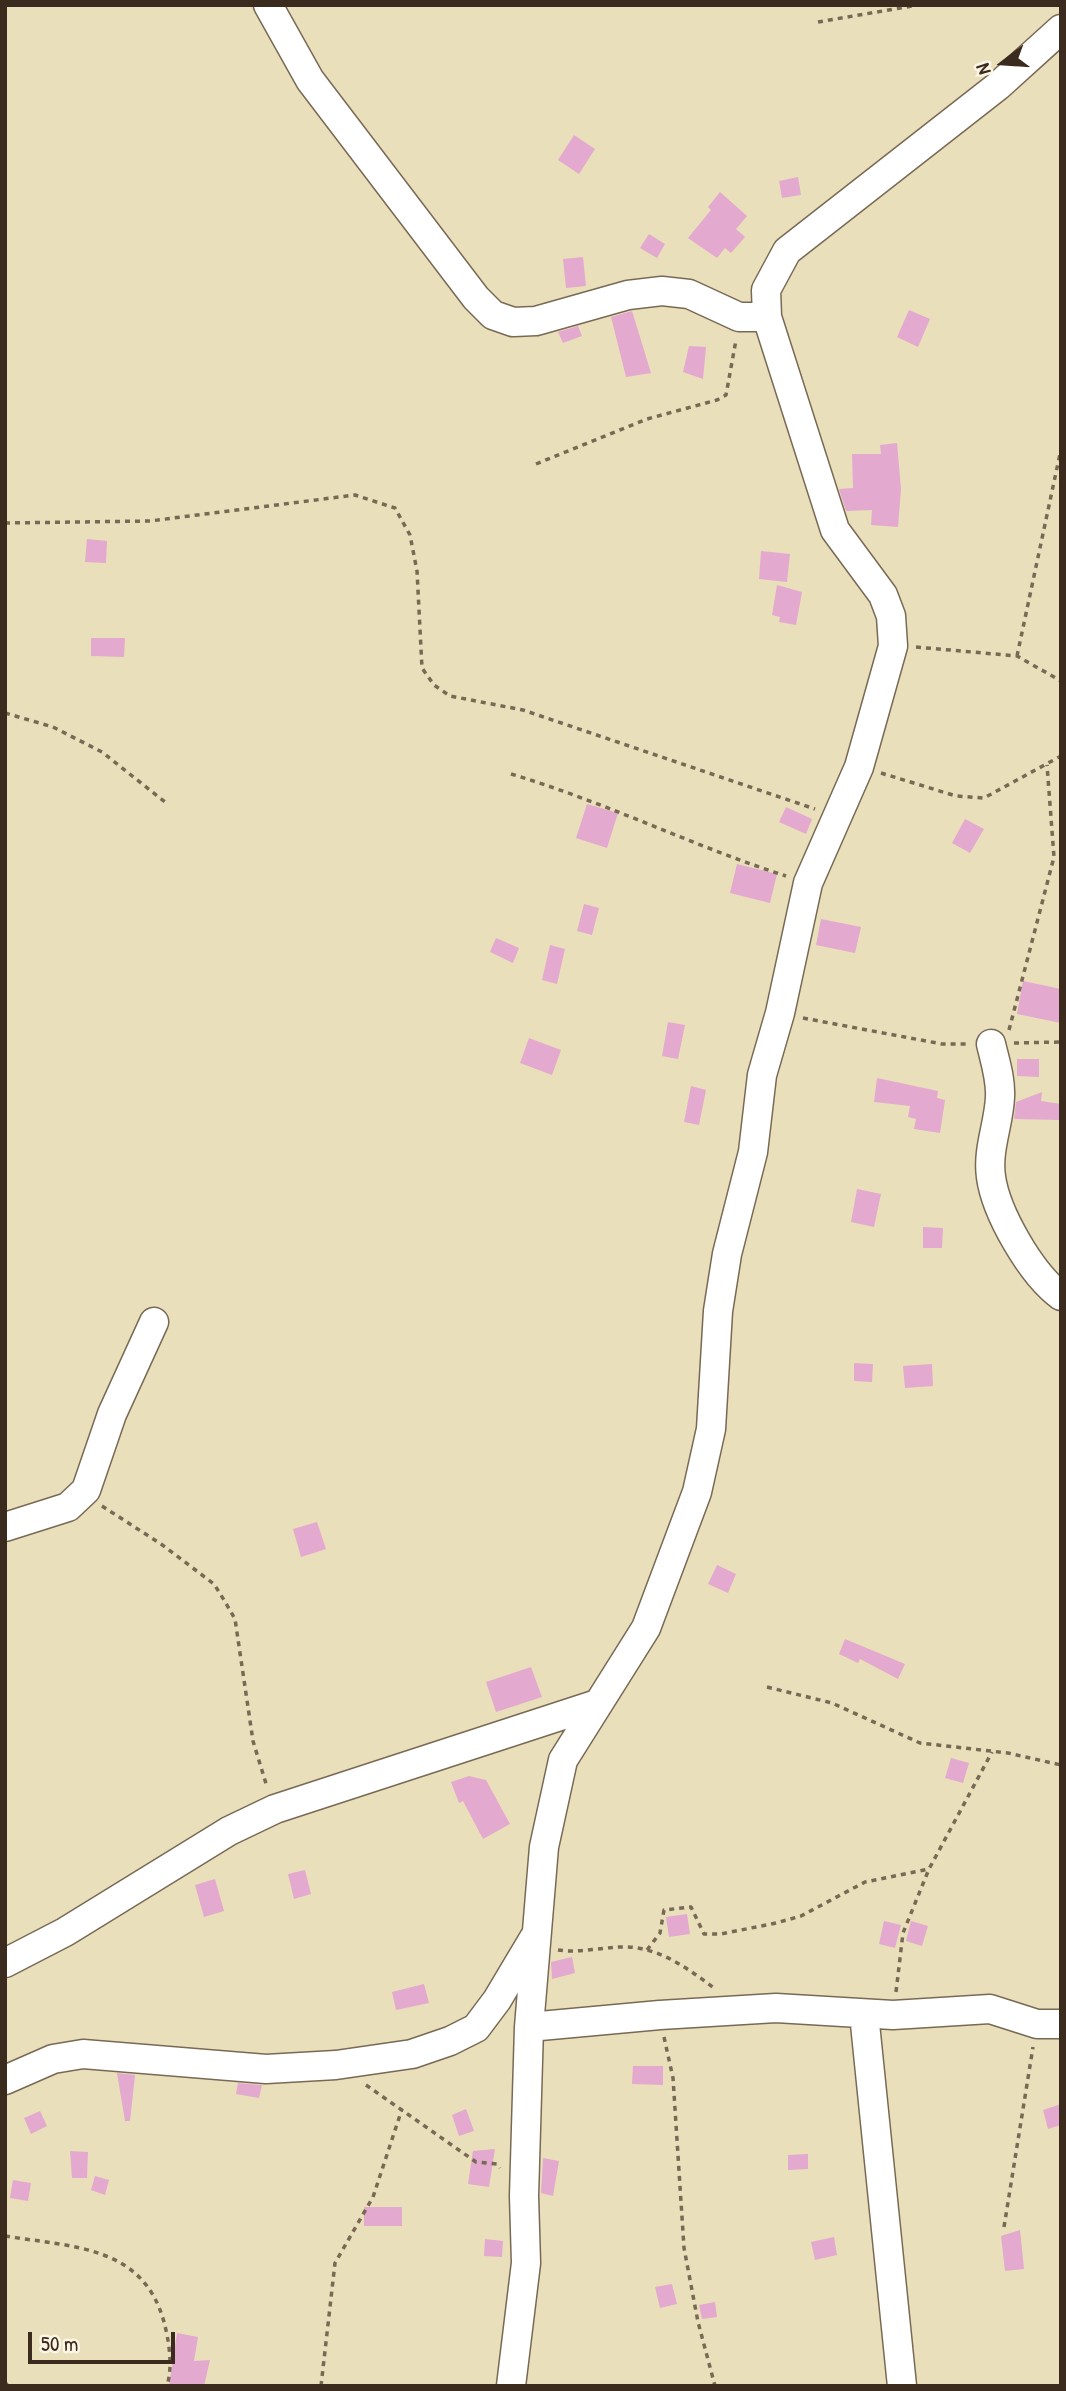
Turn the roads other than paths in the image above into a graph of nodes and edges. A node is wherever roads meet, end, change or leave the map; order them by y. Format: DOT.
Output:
graph roads {
  1 [pos="268,5"];
  2 [pos="1061,29"];
  3 [pos="753,317"];
  4 [pos="999,1044"];
  5 [pos="1061,1296"];
  6 [pos="154,1322"];
  7 [pos="5,1527"];
  8 [pos="597,1704"];
  9 [pos="538,1938"];
  10 [pos="5,1963"];
  11 [pos="864,2014"];
  12 [pos="1049,2024"];
  13 [pos="530,2027"];
  14 [pos="5,2080"];
  15 [pos="511,2386"];
  16 [pos="902,2386"];
  1 -- 3 [label="street"];
  2 -- 3 [label="street"];
  3 -- 8 [label="street"];
  4 -- 5 [label="street"];
  6 -- 7 [label="street"];
  8 -- 9 [label="street"];
  8 -- 10 [label="street"];
  9 -- 13 [label="street"];
  9 -- 14 [label="street"];
  11 -- 12 [label="street"];
  11 -- 13 [label="street"];
  11 -- 16 [label="street"];
  13 -- 15 [label="street"];
}
